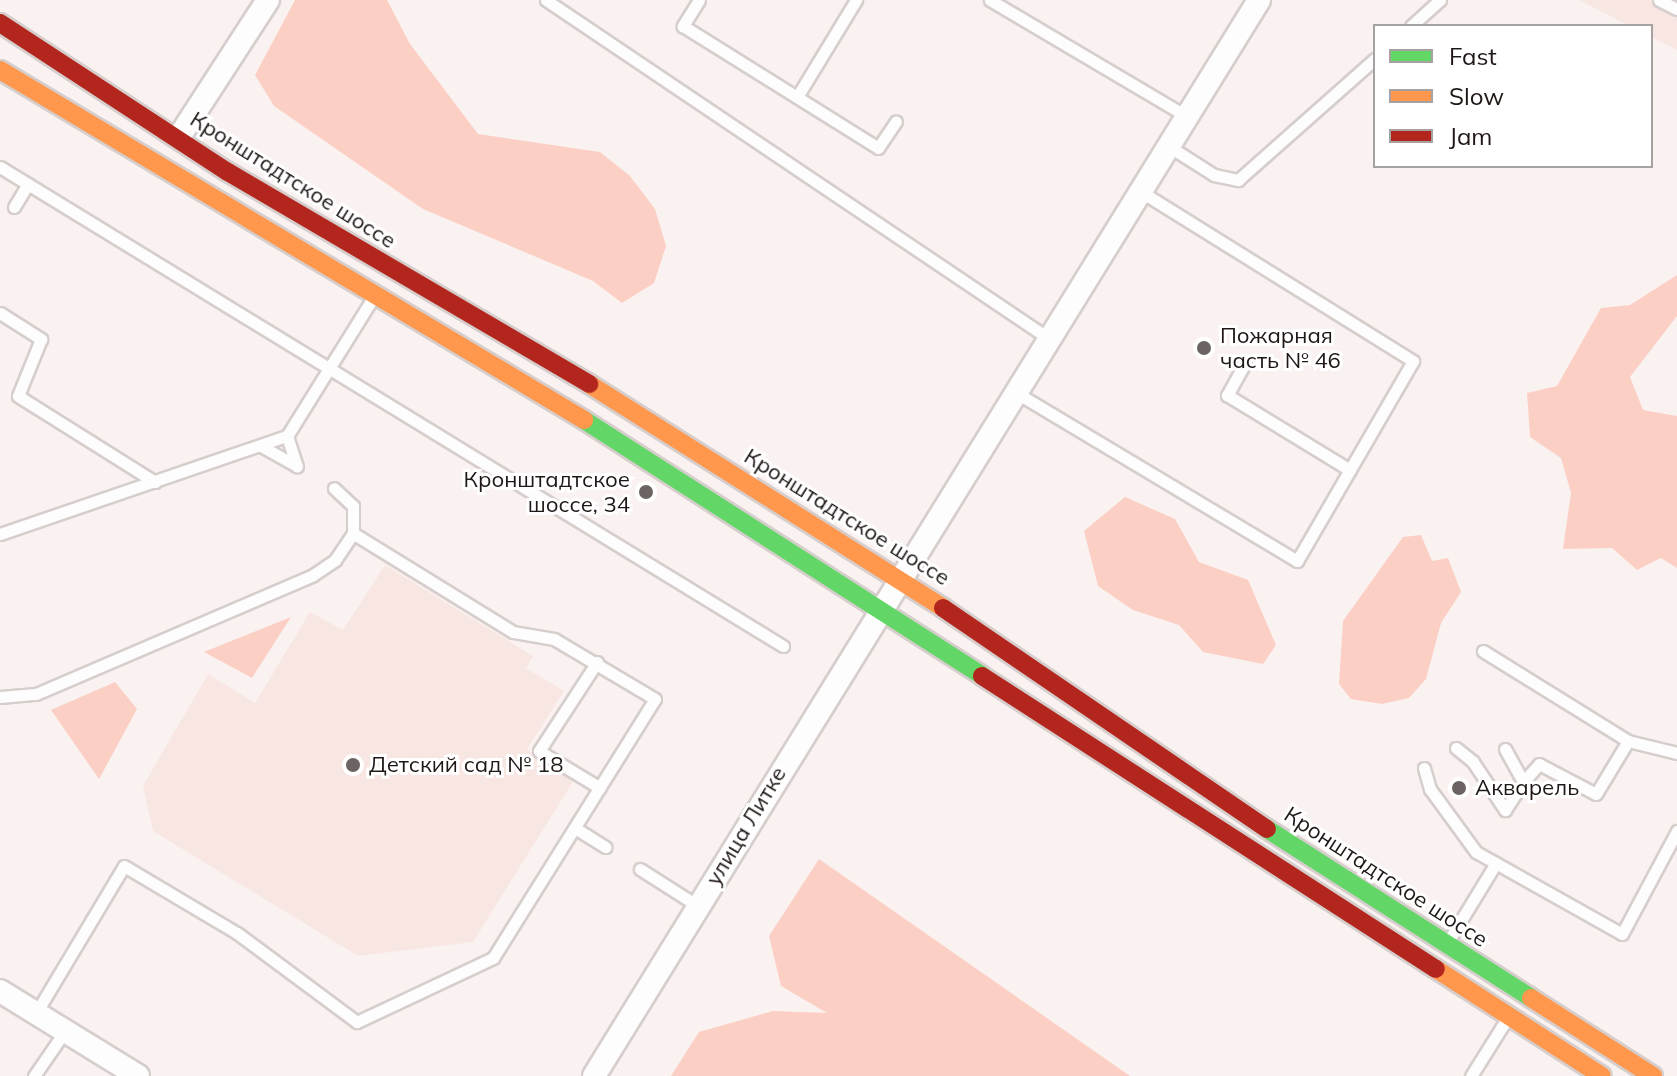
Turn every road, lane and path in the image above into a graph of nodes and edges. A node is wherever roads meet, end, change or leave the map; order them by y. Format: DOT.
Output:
graph roads {
  1 [pos="268,0"];
  2 [pos="546,0"];
  3 [pos="699,0"];
  4 [pos="856,0"];
  5 [pos="990,0"];
  6 [pos="1259,0"];
  7 [pos="1440,0"];
  8 [pos="1659,0"];
  9 [pos="1677,9"];
  10 [pos="0,23"];
  11 [pos="1413,24"];
  12 [pos="1373,61"];
  13 [pos="0,70"];
  14 [pos="797,97"];
  15 [pos="1188,117"];
  16 [pos="896,121"];
  17 [pos="179,137"];
  18 [pos="1170,147"];
  19 [pos="0,167"];
  20 [pos="28,184"];
  21 [pos="1141,192"];
  22 [pos="14,207"];
  23 [pos="376,292"];
  24 [pos="0,313"];
  25 [pos="1048,338"];
  26 [pos="1245,363"];
  27 [pos="330,369"];
  28 [pos="1014,392"];
  29 [pos="287,436"];
  30 [pos="261,446"];
  31 [pos="1350,470"];
  32 [pos="155,482"];
  33 [pos="334,488"];
  34 [pos="353,533"];
  35 [pos="0,534"];
  36 [pos="900,577"];
  37 [pos="878,612"];
  38 [pos="783,646"];
  39 [pos="1483,651"];
  40 [pos="597,662"];
  41 [pos="0,697"];
  42 [pos="1628,741"];
  43 [pos="1456,748"];
  44 [pos="1505,749"];
  45 [pos="1677,753"];
  46 [pos="1424,768"];
  47 [pos="1523,782"];
  48 [pos="600,788"];
  49 [pos="575,828"];
  50 [pos="1677,831"];
  51 [pos="605,847"];
  52 [pos="1496,863"];
  53 [pos="640,869"];
  54 [pos="698,906"];
  55 [pos="1446,944"];
  56 [pos="0,991"];
  57 [pos="36,1013"];
  58 [pos="1508,1016"];
  59 [pos="65,1031"];
  60 [pos="1555,1046"];
  61 [pos="34,1076"];
  62 [pos="138,1076"];
  63 [pos="594,1076"];
  64 [pos="1471,1076"];
  65 [pos="1576,1076"];
  66 [pos="1602,1076"];
  67 [pos="1653,1076"];
  1 -- 17 [label="street"];
  2 -- 25 [label="lane"];
  3 -- 14 [label="lane"];
  4 -- 14 [label="lane"];
  5 -- 15 [label="lane"];
  6 -- 15 [label="street, улица Литке"];
  7 -- 11 [label="lane"];
  8 -- 9 [label="lane"];
  10 -- 17 [label="main road, Кронштадтское шоссе"];
  12 -- 18 [label="lane"];
  13 -- 23 [label="main road"];
  14 -- 16 [label="lane"];
  15 -- 18 [label="street, улица Литке"];
  17 -- 36 [label="main road, Кронштадтское шоссе"];
  18 -- 21 [label="street, улица Литке"];
  19 -- 20 [label="lane"];
  20 -- 22 [label="lane"];
  20 -- 27 [label="lane"];
  21 -- 25 [label="street, улица Литке"];
  21 -- 31 [label="lane"];
  23 -- 27 [label="lane"];
  23 -- 37 [label="main road"];
  24 -- 32 [label="lane"];
  25 -- 28 [label="street, улица Литке"];
  26 -- 31 [label="lane"];
  27 -- 29 [label="lane"];
  27 -- 38 [label="lane"];
  28 -- 31 [label="lane"];
  28 -- 36 [label="street, улица Литке"];
  29 -- 30 [label="lane"];
  29 -- 30 [label="lane"];
  30 -- 32 [label="lane"];
  32 -- 35 [label="lane"];
  33 -- 34 [label="lane"];
  34 -- 40 [label="lane"];
  34 -- 41 [label="lane"];
  36 -- 37 [label="street, улица Литке"];
  36 -- 55 [label="main road, Кронштадтское шоссе"];
  37 -- 54 [label="street, улица Литке"];
  37 -- 58 [label="main road"];
  39 -- 42 [label="lane"];
  40 -- 48 [label="lane"];
  40 -- 48 [label="lane"];
  42 -- 45 [label="lane"];
  42 -- 47 [label="lane"];
  43 -- 47 [label="lane"];
  44 -- 47 [label="lane"];
  46 -- 52 [label="lane"];
  48 -- 49 [label="lane"];
  49 -- 51 [label="lane"];
  49 -- 57 [label="lane"];
  50 -- 52 [label="lane"];
  52 -- 55 [label="lane"];
  53 -- 54 [label="lane"];
  54 -- 63 [label="street, улица Литке"];
  55 -- 67 [label="main road, Кронштадтское шоссе"];
  56 -- 57 [label="street"];
  57 -- 59 [label="street"];
  58 -- 60 [label="main road"];
  58 -- 64 [label="lane"];
  59 -- 61 [label="lane"];
  59 -- 62 [label="street"];
  60 -- 65 [label="street"];
  60 -- 66 [label="main road"];
}
